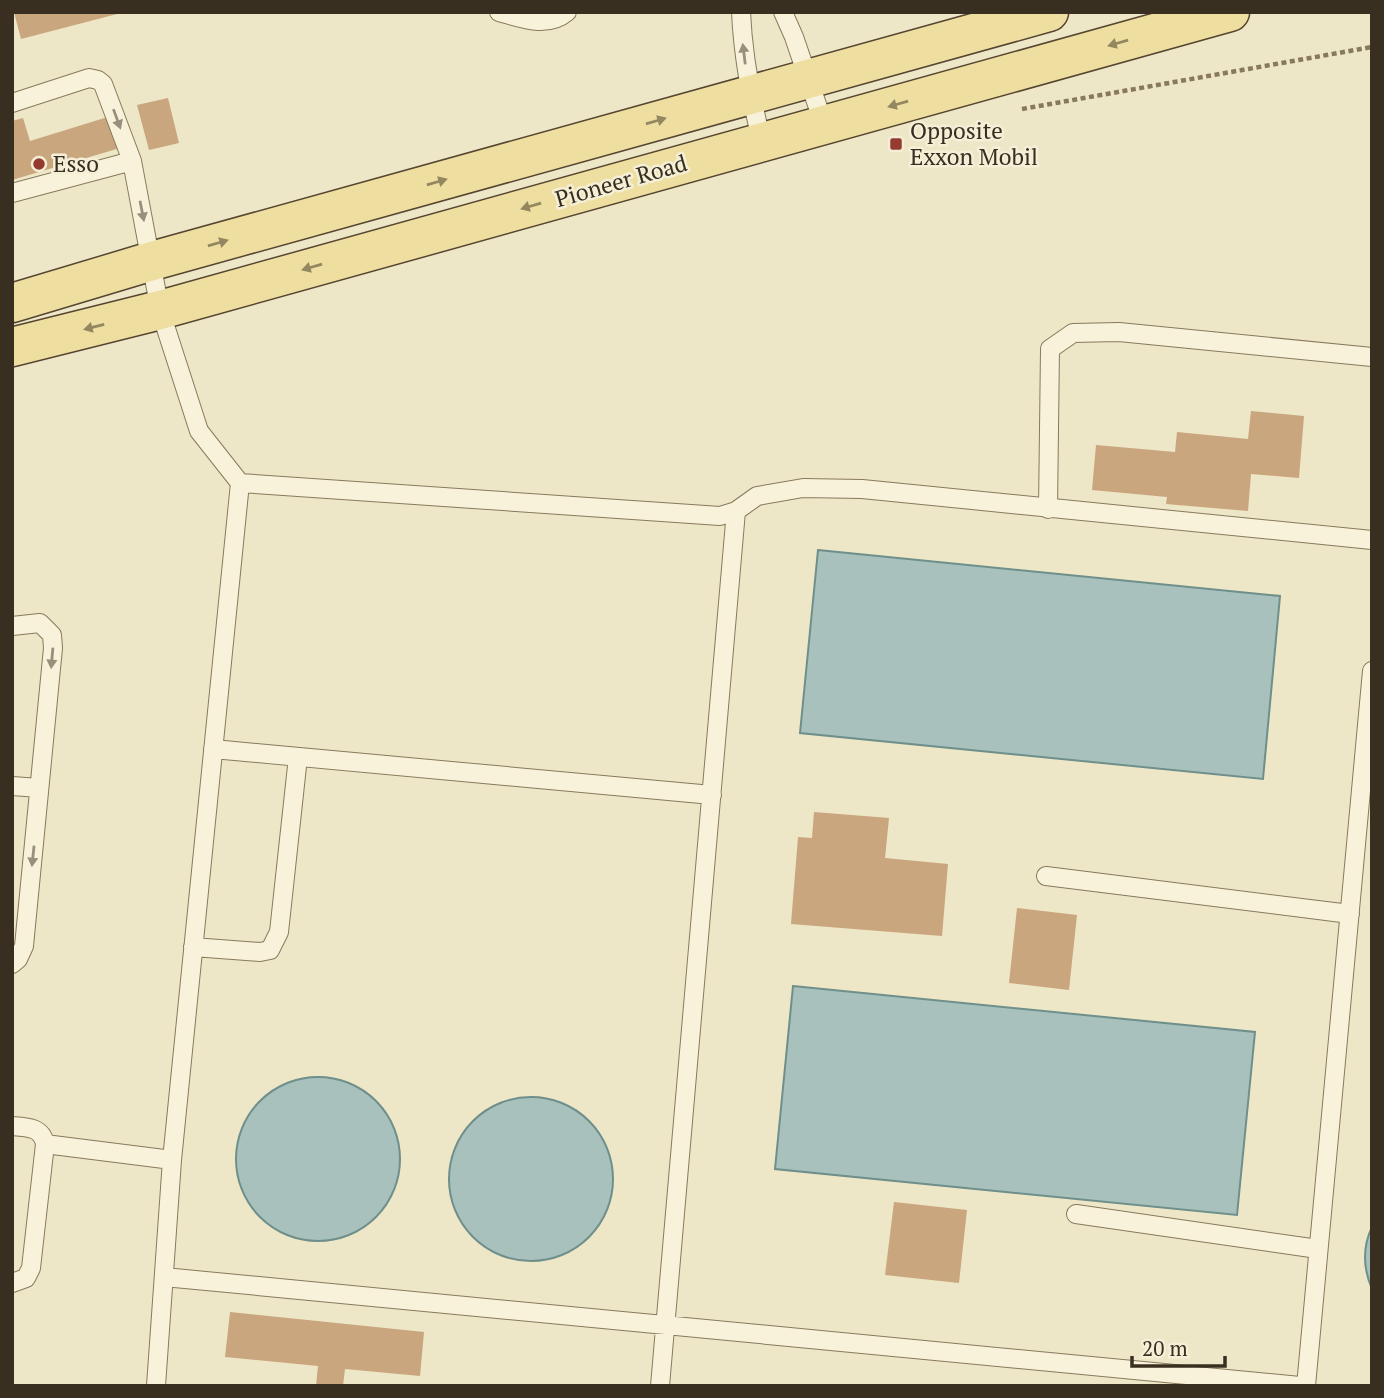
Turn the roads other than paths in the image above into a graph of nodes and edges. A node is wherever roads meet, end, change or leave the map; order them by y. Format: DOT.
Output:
graph roads {
  1 [pos="499,12"];
  2 [pos="741,12"];
  3 [pos="783,12"];
  4 [pos="1049,12"];
  5 [pos="1230,12"];
  6 [pos="565,14"];
  7 [pos="808,79"];
  8 [pos="750,95"];
  9 [pos="12,103"];
  10 [pos="824,125"];
  11 [pos="762,142"];
  12 [pos="132,161"];
  13 [pos="12,193"];
  14 [pos="152,261"];
  15 [pos="12,303"];
  16 [pos="160,310"];
  17 [pos="12,347"];
  18 [pos="1372,357"];
  19 [pos="240,483"];
  20 [pos="1048,509"];
  21 [pos="736,511"];
  22 [pos="1372,540"];
  23 [pos="12,626"];
  24 [pos="1372,671"];
  25 [pos="213,749"];
  26 [pos="298,757"];
  27 [pos="12,786"];
  28 [pos="39,789"];
  29 [pos="712,795"];
  30 [pos="1046,876"];
  31 [pos="1349,914"];
  32 [pos="193,947"];
  33 [pos="12,964"];
  34 [pos="12,1126"];
  35 [pos="46,1144"];
  36 [pos="172,1160"];
  37 [pos="1076,1214"];
  38 [pos="1318,1250"];
  39 [pos="164,1277"];
  40 [pos="12,1283"];
  41 [pos="666,1325"];
  42 [pos="156,1386"];
  43 [pos="660,1386"];
  44 [pos="1300,1386"];
  45 [pos="1306,1386"];
  1 -- 6 [label="lane"];
  8 -- 2 [label="lane, one-way"];
  3 -- 7 [label="lane"];
  4 -- 7 [label="main road, Pioneer Road"];
  5 -- 10 [label="main road, Pioneer Road, one-way"];
  7 -- 8 [label="main road, Pioneer Road"];
  7 -- 10 [label="lane"];
  8 -- 11 [label="lane"];
  14 -- 8 [label="main road, Pioneer Road, one-way"];
  9 -- 12 [label="lane, one-way"];
  10 -- 11 [label="main road, Pioneer Road"];
  11 -- 16 [label="main road, Pioneer Road, one-way"];
  12 -- 13 [label="lane"];
  12 -- 14 [label="lane, one-way"];
  14 -- 15 [label="main road, Pioneer Road"];
  14 -- 16 [label="lane"];
  16 -- 17 [label="main road, Pioneer Road, one-way"];
  16 -- 19 [label="lane"];
  18 -- 20 [label="lane"];
  19 -- 21 [label="lane"];
  19 -- 25 [label="lane"];
  20 -- 21 [label="lane"];
  20 -- 22 [label="lane"];
  21 -- 29 [label="lane"];
  23 -- 28 [label="lane, one-way"];
  24 -- 31 [label="lane"];
  25 -- 26 [label="lane"];
  25 -- 32 [label="lane"];
  26 -- 29 [label="lane"];
  26 -- 32 [label="lane"];
  27 -- 28 [label="lane"];
  28 -- 33 [label="lane, one-way"];
  29 -- 41 [label="lane"];
  30 -- 31 [label="lane"];
  31 -- 38 [label="lane"];
  32 -- 36 [label="lane"];
  34 -- 35 [label="lane"];
  35 -- 36 [label="lane"];
  35 -- 40 [label="lane"];
  36 -- 39 [label="lane"];
  37 -- 38 [label="lane"];
  38 -- 45 [label="lane"];
  39 -- 41 [label="lane"];
  39 -- 42 [label="lane"];
  41 -- 43 [label="lane"];
  41 -- 44 [label="lane"];
}
